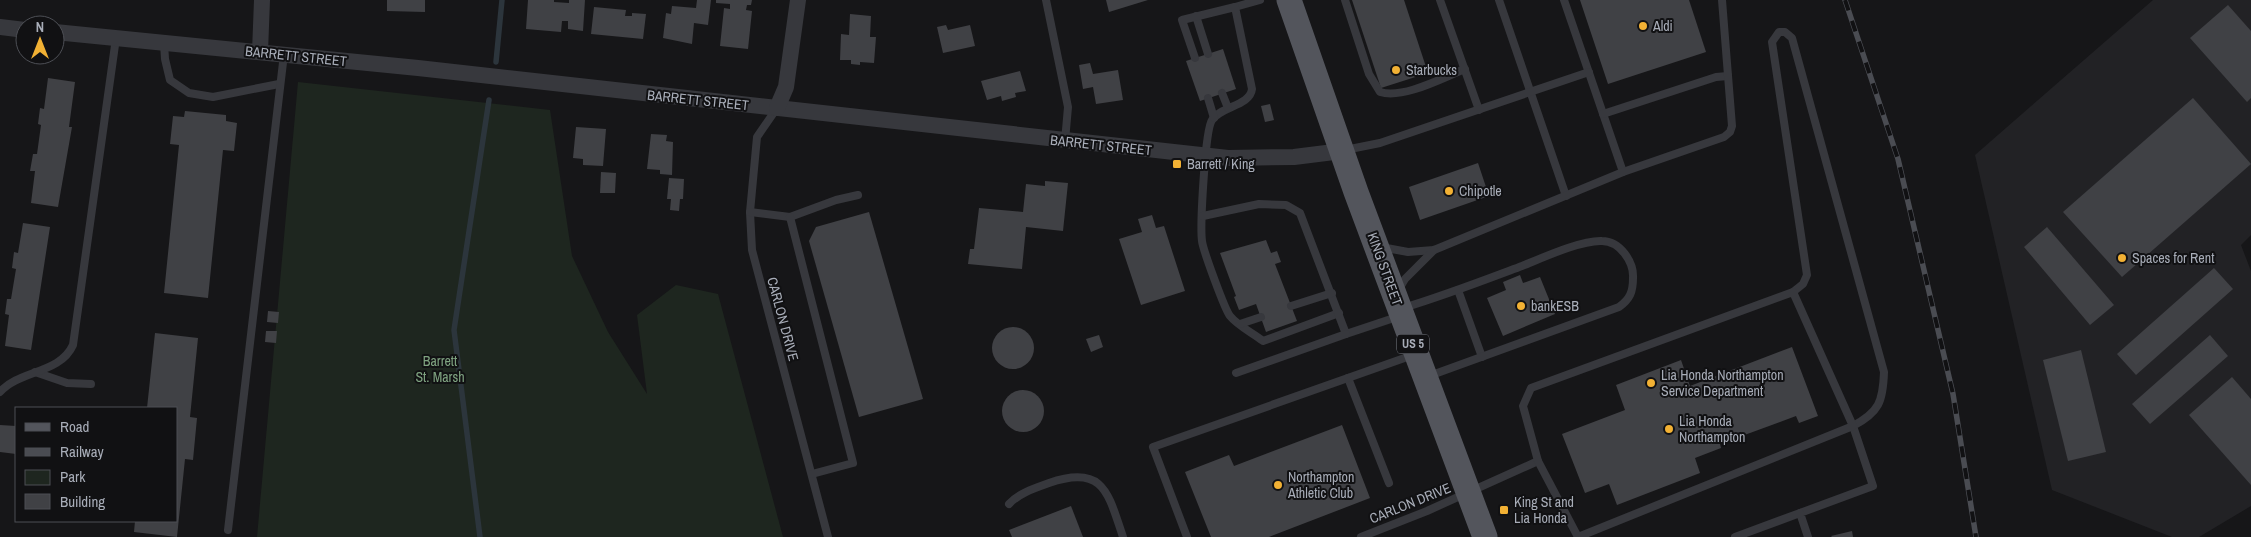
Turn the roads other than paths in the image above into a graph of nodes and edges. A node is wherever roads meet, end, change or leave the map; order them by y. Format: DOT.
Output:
graph roads {
  1 [pos="262,0"];
  2 [pos="798,0"];
  3 [pos="1046,0"];
  4 [pos="1260,0"];
  5 [pos="1289,0"];
  6 [pos="1345,0"];
  7 [pos="1440,0"];
  8 [pos="1499,0"];
  9 [pos="1564,0"];
  10 [pos="1722,0"];
  11 [pos="1235,7"];
  12 [pos="1196,16"];
  13 [pos="0,27"];
  14 [pos="15,29"];
  15 [pos="65,33"];
  16 [pos="116,38"];
  17 [pos="164,43"];
  18 [pos="260,52"];
  19 [pos="284,54"];
  20 [pos="1208,54"];
  21 [pos="1195,58"];
  22 [pos="1465,69"];
  23 [pos="1589,72"];
  24 [pos="1728,76"];
  25 [pos="279,84"];
  26 [pos="1531,92"];
  27 [pos="1222,94"];
  28 [pos="1208,98"];
  29 [pos="777,108"];
  30 [pos="1228,108"];
  31 [pos="1479,110"];
  32 [pos="1603,114"];
  33 [pos="1214,118"];
  34 [pos="1065,141"];
  35 [pos="1342,151"];
  36 [pos="1206,156"];
  37 [pos="1623,172"];
  38 [pos="858,195"];
  39 [pos="1566,196"];
  40 [pos="750,212"];
  41 [pos="1203,216"];
  42 [pos="790,217"];
  43 [pos="1376,246"];
  44 [pos="1434,250"];
  45 [pos="1458,290"];
  46 [pos="1792,292"];
  47 [pos="1332,293"];
  48 [pos="1291,306"];
  49 [pos="1399,307"];
  50 [pos="1339,313"];
  51 [pos="1260,317"];
  52 [pos="1240,324"];
  53 [pos="1346,334"];
  54 [pos="1416,354"];
  55 [pos="1482,357"];
  56 [pos="35,372"];
  57 [pos="1236,373"];
  58 [pos="1348,378"];
  59 [pos="1425,378"];
  60 [pos="91,384"];
  61 [pos="0,392"];
  62 [pos="1853,426"];
  63 [pos="1538,461"];
  64 [pos="812,474"];
  65 [pos="1389,483"];
  66 [pos="1469,492"];
  67 [pos="1009,504"];
  68 [pos="1800,513"];
  69 [pos="228,530"];
  70 [pos="828,537"];
  71 [pos="1123,537"];
  72 [pos="1187,537"];
  73 [pos="1361,537"];
  74 [pos="1485,537"];
  75 [pos="1578,537"];
  76 [pos="1735,537"];
  77 [pos="1808,537"];
  1 -- 18 [label="street"];
  2 -- 29 [label="street"];
  3 -- 34 [label="lane"];
  4 -- 11 [label="lane"];
  5 -- 35 [label="main road, KING STREET / US 5"];
  6 -- 22 [label="lane"];
  7 -- 22 [label="lane"];
  8 -- 26 [label="lane"];
  9 -- 23 [label="lane"];
  10 -- 24 [label="lane"];
  11 -- 12 [label="lane"];
  11 -- 30 [label="lane"];
  12 -- 20 [label="lane"];
  12 -- 21 [label="lane"];
  13 -- 14 [label="street"];
  15 -- 16 [label="street, BARRETT STREET"];
  16 -- 17 [label="street, BARRETT STREET"];
  16 -- 56 [label="lane"];
  17 -- 18 [label="street, BARRETT STREET"];
  17 -- 25 [label="lane"];
  18 -- 19 [label="street, BARRETT STREET"];
  19 -- 25 [label="lane"];
  19 -- 29 [label="street, BARRETT STREET"];
  22 -- 31 [label="lane"];
  23 -- 26 [label="lane"];
  23 -- 32 [label="lane"];
  24 -- 32 [label="lane"];
  24 -- 37 [label="lane"];
  25 -- 69 [label="lane"];
  26 -- 31 [label="lane"];
  26 -- 39 [label="lane"];
  27 -- 30 [label="lane"];
  28 -- 33 [label="lane"];
  29 -- 34 [label="street, BARRETT STREET"];
  29 -- 40 [label="lane, CARLON DRIVE"];
  30 -- 33 [label="lane"];
  31 -- 35 [label="lane"];
  32 -- 37 [label="lane"];
  33 -- 36 [label="lane"];
  34 -- 36 [label="street, BARRETT STREET"];
  35 -- 36 [label="street, BARRETT STREET"];
  35 -- 43 [label="main road, KING STREET / US 5"];
  36 -- 41 [label="lane"];
  37 -- 39 [label="lane"];
  38 -- 42 [label="lane"];
  39 -- 44 [label="lane"];
  40 -- 42 [label="lane"];
  40 -- 64 [label="lane, CARLON DRIVE"];
  41 -- 47 [label="lane"];
  41 -- 52 [label="lane"];
  42 -- 64 [label="lane"];
  43 -- 44 [label="lane"];
  43 -- 49 [label="main road, KING STREET / US 5"];
  44 -- 49 [label="lane"];
  45 -- 49 [label="lane"];
  45 -- 55 [label="lane"];
  45 -- 55 [label="lane"];
  46 -- 62 [label="lane"];
  46 -- 62 [label="lane"];
  46 -- 63 [label="lane"];
  47 -- 48 [label="lane"];
  47 -- 50 [label="lane"];
  49 -- 53 [label="lane"];
  49 -- 54 [label="main road, KING STREET / US 5"];
  50 -- 52 [label="lane"];
  50 -- 53 [label="lane"];
  51 -- 52 [label="lane"];
  53 -- 57 [label="lane"];
  54 -- 58 [label="lane"];
  54 -- 59 [label="main road, KING STREET / US 5"];
  55 -- 59 [label="lane"];
  56 -- 60 [label="lane"];
  56 -- 61 [label="lane"];
  58 -- 65 [label="lane"];
  58 -- 72 [label="lane"];
  59 -- 66 [label="main road, KING STREET / US 5"];
  62 -- 68 [label="lane"];
  62 -- 75 [label="lane"];
  63 -- 66 [label="lane, CARLON DRIVE"];
  63 -- 75 [label="lane"];
  64 -- 70 [label="lane, CARLON DRIVE"];
  66 -- 73 [label="lane, CARLON DRIVE"];
  66 -- 74 [label="main road, KING STREET / US 5"];
  67 -- 71 [label="lane"];
  68 -- 76 [label="lane"];
  68 -- 77 [label="lane"];
}
